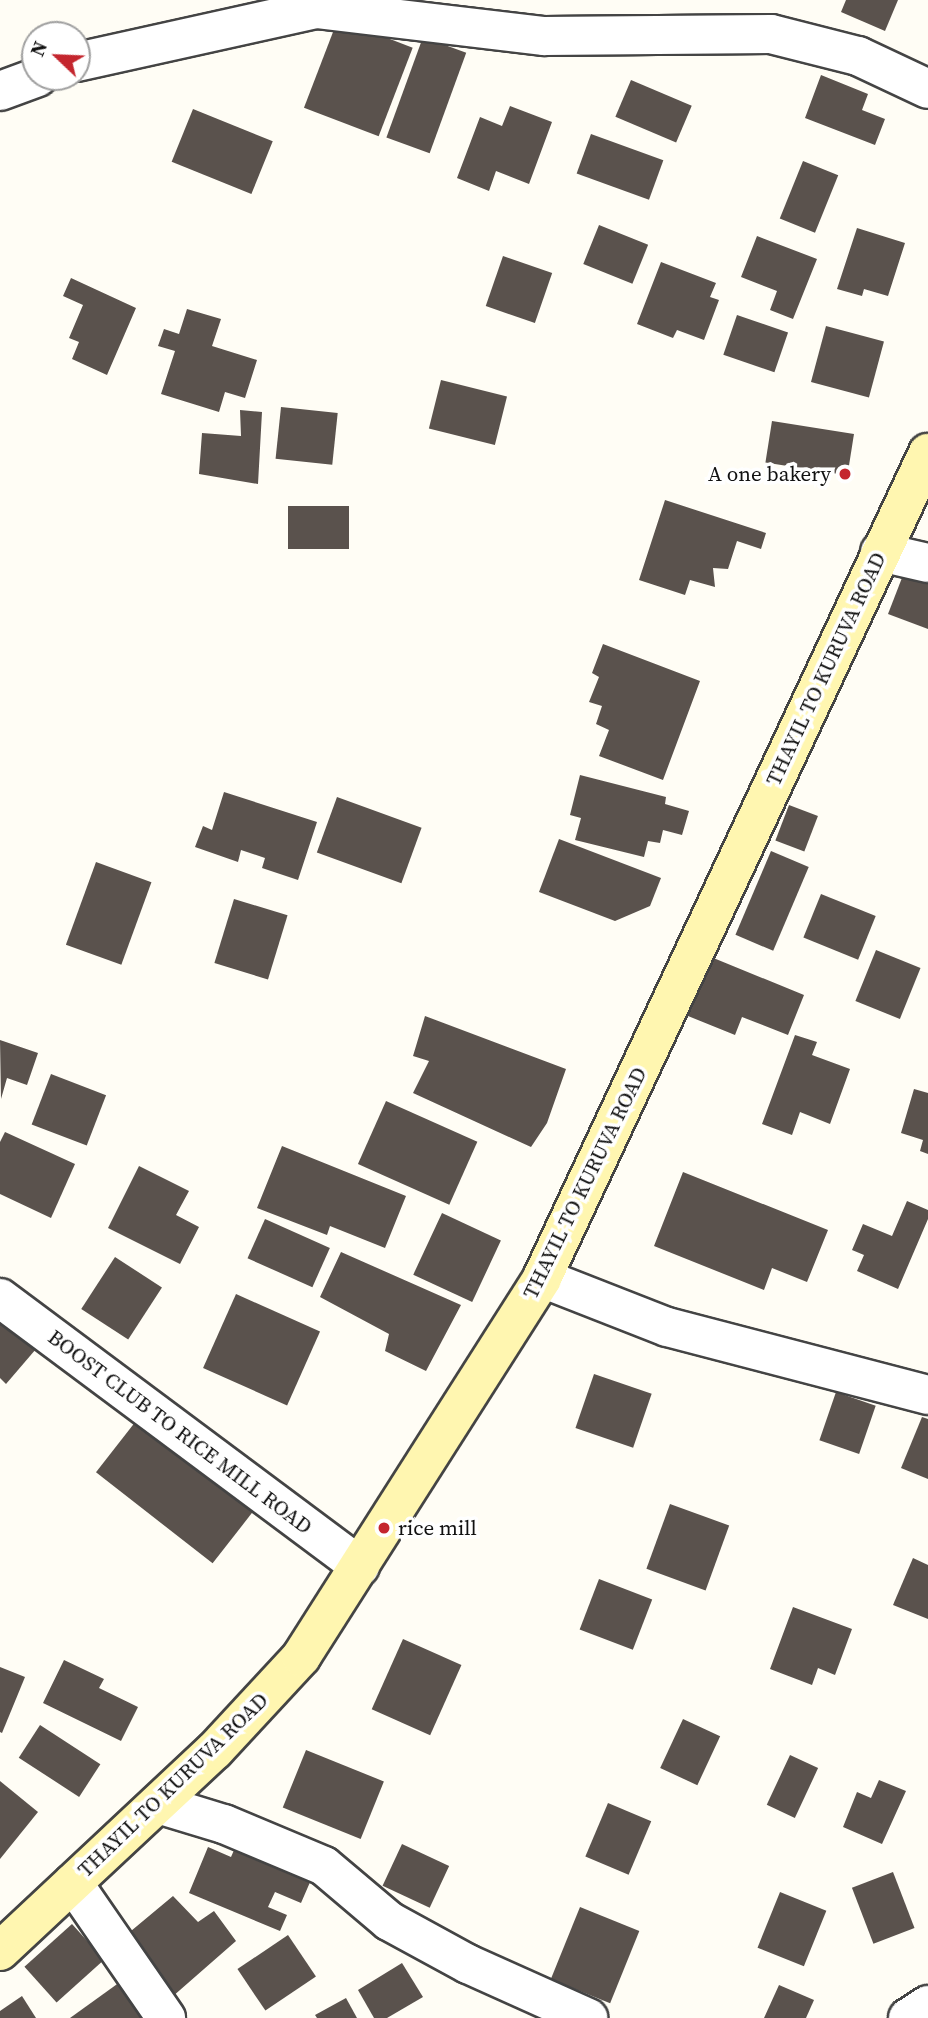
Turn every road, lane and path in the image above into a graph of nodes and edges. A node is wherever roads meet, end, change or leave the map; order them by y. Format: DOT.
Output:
graph roads {
  1 [pos="91,59"];
  2 [pos="21,83"];
  3 [pos="928,89"];
  4 [pos="0,91"];
  5 [pos="928,453"];
  6 [pos="880,552"];
  7 [pos="928,564"];
  8 [pos="542,1278"];
  9 [pos="0,1298"];
  10 [pos="928,1395"];
  11 [pos="360,1566"];
  12 [pos="158,1804"];
  13 [pos="73,1883"];
  14 [pos="0,1951"];
  15 [pos="928,2005"];
  16 [pos="166,2018"];
  17 [pos="589,2018"];
  18 [pos="908,2018"];
  1 -- 3 [label="street"];
  2 -- 4 [label="street"];
  5 -- 6 [label="main road, THAYIL TO KURUVA ROAD"];
  6 -- 7 [label="street"];
  6 -- 8 [label="main road, THAYIL TO KURUVA ROAD"];
  8 -- 10 [label="street"];
  8 -- 11 [label="main road, THAYIL TO KURUVA ROAD"];
  9 -- 11 [label="street, BOOST CLUB TO RICE MILL ROAD"];
  11 -- 12 [label="main road, THAYIL TO KURUVA ROAD"];
  12 -- 13 [label="main road, THAYIL TO KURUVA ROAD"];
  12 -- 17 [label="street"];
  13 -- 14 [label="main road, THAYIL TO KURUVA ROAD"];
  13 -- 16 [label="street"];
  15 -- 18 [label="street"];
}
